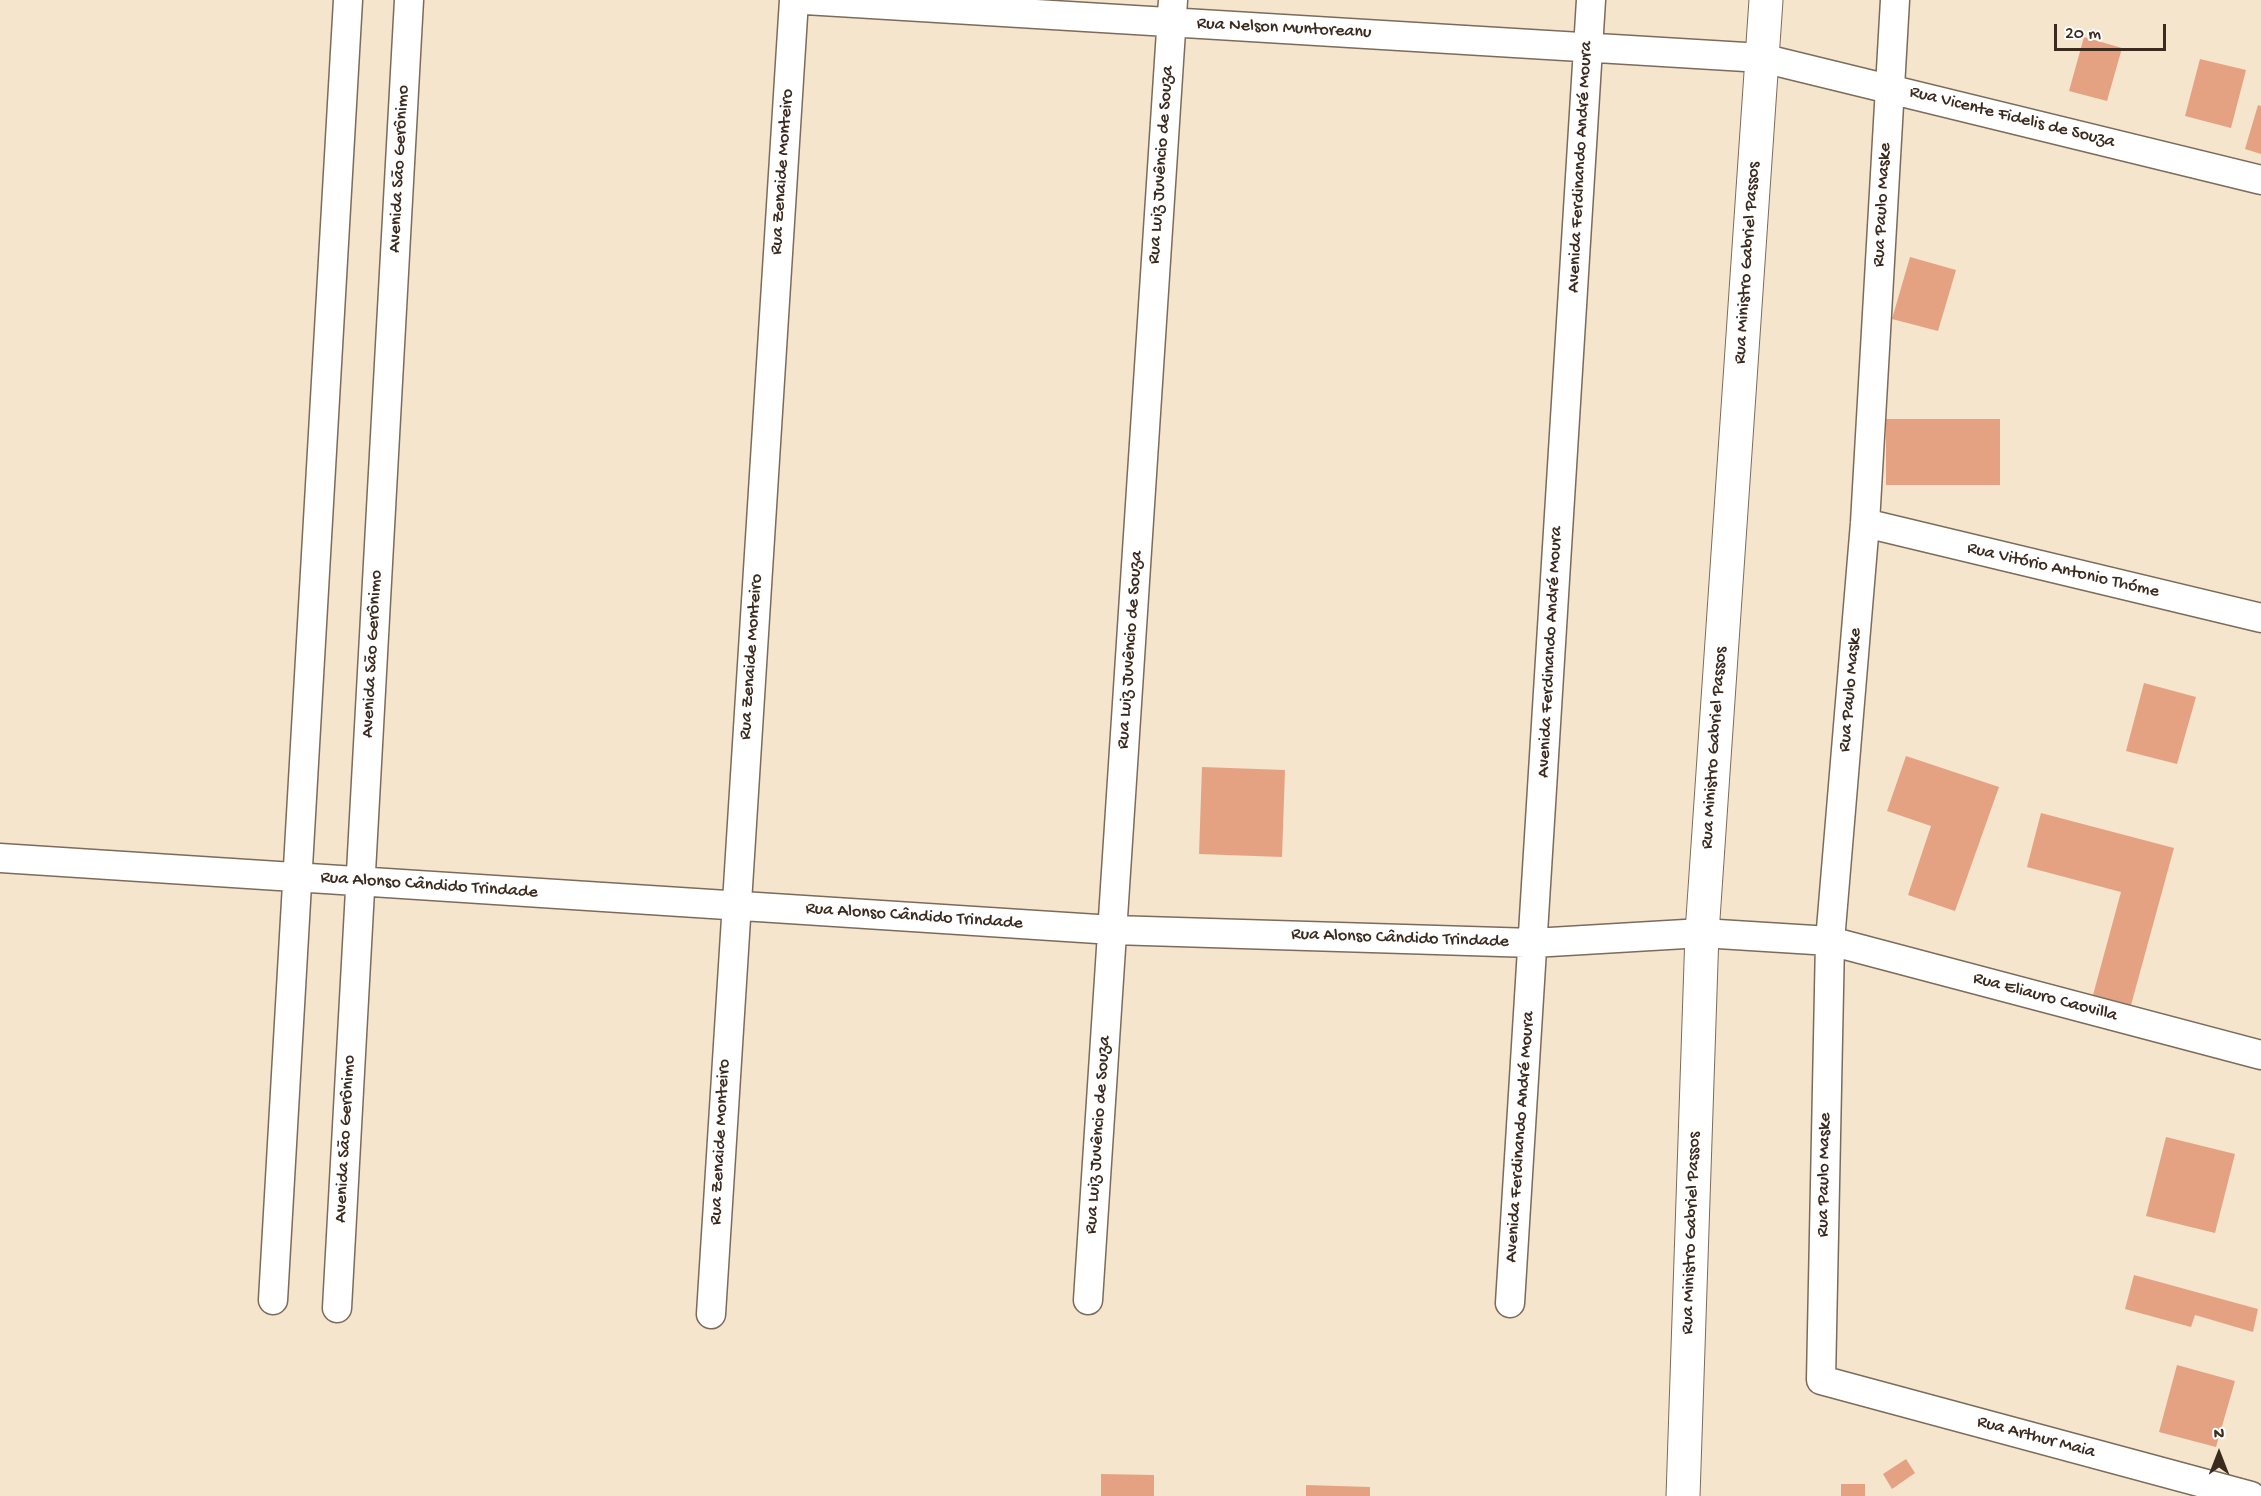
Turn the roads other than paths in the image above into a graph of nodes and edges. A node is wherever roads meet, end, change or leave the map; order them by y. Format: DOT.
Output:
graph roads {
  1 [pos="348,0"];
  2 [pos="409,0"];
  3 [pos="794,0"];
  4 [pos="805,0"];
  5 [pos="1591,0"];
  6 [pos="1766,0"];
  7 [pos="1895,0"];
  8 [pos="1172,11"];
  9 [pos="1588,47"];
  10 [pos="1762,58"];
  11 [pos="1890,88"];
  12 [pos="2261,180"];
  13 [pos="1865,523"];
  14 [pos="2261,618"];
  15 [pos="0,858"];
  16 [pos="297,877"];
  17 [pos="360,881"];
  18 [pos="736,906"];
  19 [pos="1113,930"];
  20 [pos="1702,933"];
  21 [pos="1830,941"];
  22 [pos="1533,943"];
  23 [pos="2261,1055"];
  24 [pos="273,1300"];
  25 [pos="1089,1300"];
  26 [pos="1510,1303"];
  27 [pos="337,1308"];
  28 [pos="711,1314"];
  29 [pos="1821,1380"];
  30 [pos="1683,1496"];
  31 [pos="2250,1496"];
  1 -- 16 [label="street"];
  2 -- 17 [label="street, Avenida São Gerônimo"];
  3 -- 18 [label="street, Rua Zenaide Monteiro"];
  4 -- 8 [label="street, Rua Nelson Muntoreanu"];
  5 -- 9 [label="street, Avenida Ferdinando André Moura"];
  6 -- 10 [label="street, Rua Ministro Gabriel Passos"];
  7 -- 11 [label="street, Rua Paulo Maske"];
  8 -- 9 [label="street, Rua Nelson Muntoreanu"];
  8 -- 19 [label="street, Rua Luiz Juvêncio de Souza"];
  9 -- 10 [label="street, Rua Nelson Muntoreanu"];
  9 -- 22 [label="street, Avenida Ferdinando André Moura"];
  10 -- 11 [label="street, Rua Vicente Fidelis de Souza"];
  10 -- 20 [label="street, Rua Ministro Gabriel Passos"];
  11 -- 12 [label="street, Rua Vicente Fidelis de Souza"];
  11 -- 13 [label="street, Rua Paulo Maske"];
  13 -- 14 [label="street, Rua Vitório Antonio Thóme"];
  13 -- 21 [label="street, Rua Paulo Maske"];
  15 -- 16 [label="street, Rua Alonso Cândido Trindade"];
  16 -- 17 [label="street, Rua Alonso Cândido Trindade"];
  16 -- 24 [label="street"];
  17 -- 18 [label="street, Rua Alonso Cândido Trindade"];
  17 -- 27 [label="street, Avenida São Gerônimo"];
  18 -- 19 [label="street, Rua Alonso Cândido Trindade"];
  18 -- 28 [label="street, Rua Zenaide Monteiro"];
  19 -- 22 [label="street, Rua Alonso Cândido Trindade"];
  19 -- 25 [label="street, Rua Luiz Juvêncio de Souza"];
  20 -- 21 [label="street, Rua Alonso Cândido Trindade"];
  20 -- 22 [label="street, Rua Alonso Cândido Trindade"];
  20 -- 30 [label="street, Rua Ministro Gabriel Passos"];
  21 -- 23 [label="street, Rua Eliauro Caovilla"];
  21 -- 29 [label="street, Rua Paulo Maske"];
  22 -- 26 [label="street, Avenida Ferdinando André Moura"];
  29 -- 31 [label="street, Rua Arthur Maia"];
}
